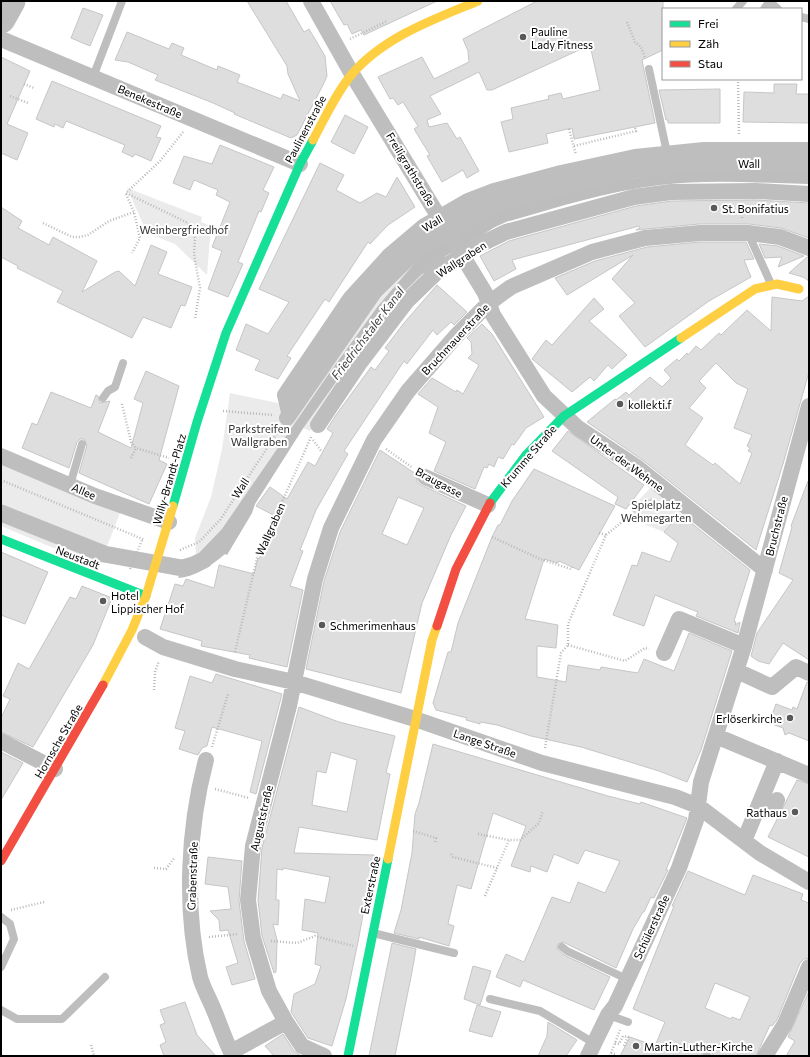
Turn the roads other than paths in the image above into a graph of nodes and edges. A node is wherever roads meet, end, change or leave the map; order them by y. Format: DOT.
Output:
graph roads {
  1 [pos="122,1"];
  2 [pos="311,1"];
  3 [pos="478,1"];
  4 [pos="769,1"];
  5 [pos="777,8"];
  6 [pos="1,39"];
  7 [pos="649,69"];
  8 [pos="352,74"];
  9 [pos="93,77"];
  10 [pos="809,150"];
  11 [pos="666,159"];
  12 [pos="300,164"];
  13 [pos="809,164"];
  14 [pos="809,194"];
  15 [pos="446,227"];
  16 [pos="748,233"];
  17 [pos="809,248"];
  18 [pos="461,252"];
  19 [pos="772,284"];
  20 [pos="804,291"];
  21 [pos="489,302"];
  22 [pos="226,333"];
  23 [pos="123,363"];
  24 [pos="103,398"];
  25 [pos="809,406"];
  26 [pos="287,416"];
  27 [pos="564,416"];
  28 [pos="315,431"];
  29 [pos="82,444"];
  30 [pos="1,456"];
  31 [pos="425,477"];
  32 [pos="70,485"];
  33 [pos="488,505"];
  34 [pos="169,522"];
  35 [pos="1,539"];
  36 [pos="68,567"];
  37 [pos="765,570"];
  38 [pos="64,576"];
  39 [pos="146,596"];
  40 [pos="139,634"];
  41 [pos="744,646"];
  42 [pos="664,653"];
  43 [pos="737,671"];
  44 [pos="809,673"];
  45 [pos="294,682"];
  46 [pos="415,719"];
  47 [pos="716,736"];
  48 [pos="1,741"];
  49 [pos="206,760"];
  50 [pos="777,761"];
  51 [pos="55,769"];
  52 [pos="809,775"];
  53 [pos="698,806"];
  54 [pos="744,841"];
  55 [pos="1,861"];
  56 [pos="809,882"];
  57 [pos="4,915"];
  58 [pos="372,933"];
  59 [pos="562,947"];
  60 [pos="454,953"];
  61 [pos="1,967"];
  62 [pos="809,967"];
  63 [pos="105,977"];
  64 [pos="627,978"];
  65 [pos="490,999"];
  66 [pos="1,1010"];
  67 [pos="612,1010"];
  68 [pos="286,1022"];
  69 [pos="626,1022"];
  70 [pos="591,1049"];
  71 [pos="232,1054"];
  72 [pos="324,1056"];
  73 [pos="348,1056"];
  74 [pos="765,1056"];
  1 -- 9 [label="lane"];
  2 -- 8 [label="street, Freiligrathstraße"];
  3 -- 8 [label="main road, Paulinenstraße"];
  4 -- 5 [label="lane"];
  6 -- 9 [label="street, Benekestraße"];
  7 -- 11 [label="lane"];
  8 -- 12 [label="main road, Paulinenstraße"];
  8 -- 15 [label="street, Freiligrathstraße"];
  9 -- 12 [label="street, Benekestraße"];
  10 -- 11 [label="street, Wall"];
  11 -- 13 [label="street, Wall"];
  11 -- 15 [label="street, Wall"];
  12 -- 22 [label="main road, Paulinenstraße"];
  14 -- 18 [label="street, Wallgraben"];
  15 -- 18 [label="street, Freiligrathstraße"];
  15 -- 26 [label="street, Wall"];
  16 -- 17 [label="street, Bruchmauerstraße"];
  16 -- 19 [label="lane"];
  16 -- 21 [label="street, Bruchmauerstraße"];
  18 -- 21 [label="street, Freiligrathstraße"];
  18 -- 28 [label="street, Wallgraben"];
  19 -- 20 [label="main road"];
  19 -- 27 [label="main road, Krumme Straße"];
  21 -- 27 [label="street, Freiligrathstraße"];
  21 -- 45 [label="street, Bruchmauerstraße"];
  22 -- 34 [label="main road, Willy-Brandt-Platz"];
  23 -- 24 [label="lane"];
  25 -- 37 [label="street, Bruchstraße"];
  27 -- 33 [label="main road, Krumme Straße"];
  27 -- 37 [label="street, Unter der Wehme"];
  29 -- 32 [label="lane"];
  30 -- 32 [label="street, Allee"];
  31 -- 33 [label="street, Braugasse"];
  32 -- 34 [label="street, Allee"];
  33 -- 46 [label="main road, Krumme Straße"];
  34 -- 39 [label="main road, Willy-Brandt-Platz"];
  35 -- 36 [label="main road, Neustadt"];
  36 -- 38 [label="lane"];
  36 -- 39 [label="main road, Neustadt"];
  37 -- 41 [label="street, Bruchstraße"];
  39 -- 40 [label="main road, Willy-Brandt-Platz"];
  40 -- 45 [label="street, Lange Straße"];
  40 -- 51 [label="main road, Hornsche Straße"];
  41 -- 42 [label="street"];
  41 -- 43 [label="street, Bruchstraße"];
  43 -- 44 [label="street"];
  43 -- 47 [label="street, Bruchstraße"];
  45 -- 46 [label="street, Lange Straße"];
  45 -- 68 [label="street, Auguststraße"];
  46 -- 53 [label="street, Lange Straße"];
  46 -- 58 [label="main road, Exterstraße"];
  47 -- 50 [label="street"];
  47 -- 53 [label="street, Bruchstraße"];
  48 -- 51 [label="street"];
  49 -- 71 [label="street, Grabenstraße"];
  50 -- 52 [label="street"];
  50 -- 54 [label="street"];
  51 -- 55 [label="main road, Hornsche Straße"];
  53 -- 54 [label="street, Lange Straße"];
  53 -- 64 [label="street, Schülerstraße"];
  54 -- 56 [label="street, Lange Straße"];
  57 -- 61 [label="lane"];
  58 -- 60 [label="lane"];
  58 -- 73 [label="main road, Exterstraße"];
  59 -- 64 [label="lane"];
  62 -- 74 [label="street"];
  63 -- 66 [label="lane"];
  64 -- 67 [label="street, Schülerstraße"];
  65 -- 70 [label="lane, Schülerstraße"];
  67 -- 69 [label="lane"];
  67 -- 70 [label="street, Schülerstraße"];
  68 -- 71 [label="street"];
  68 -- 72 [label="street, Auguststraße"];
}
